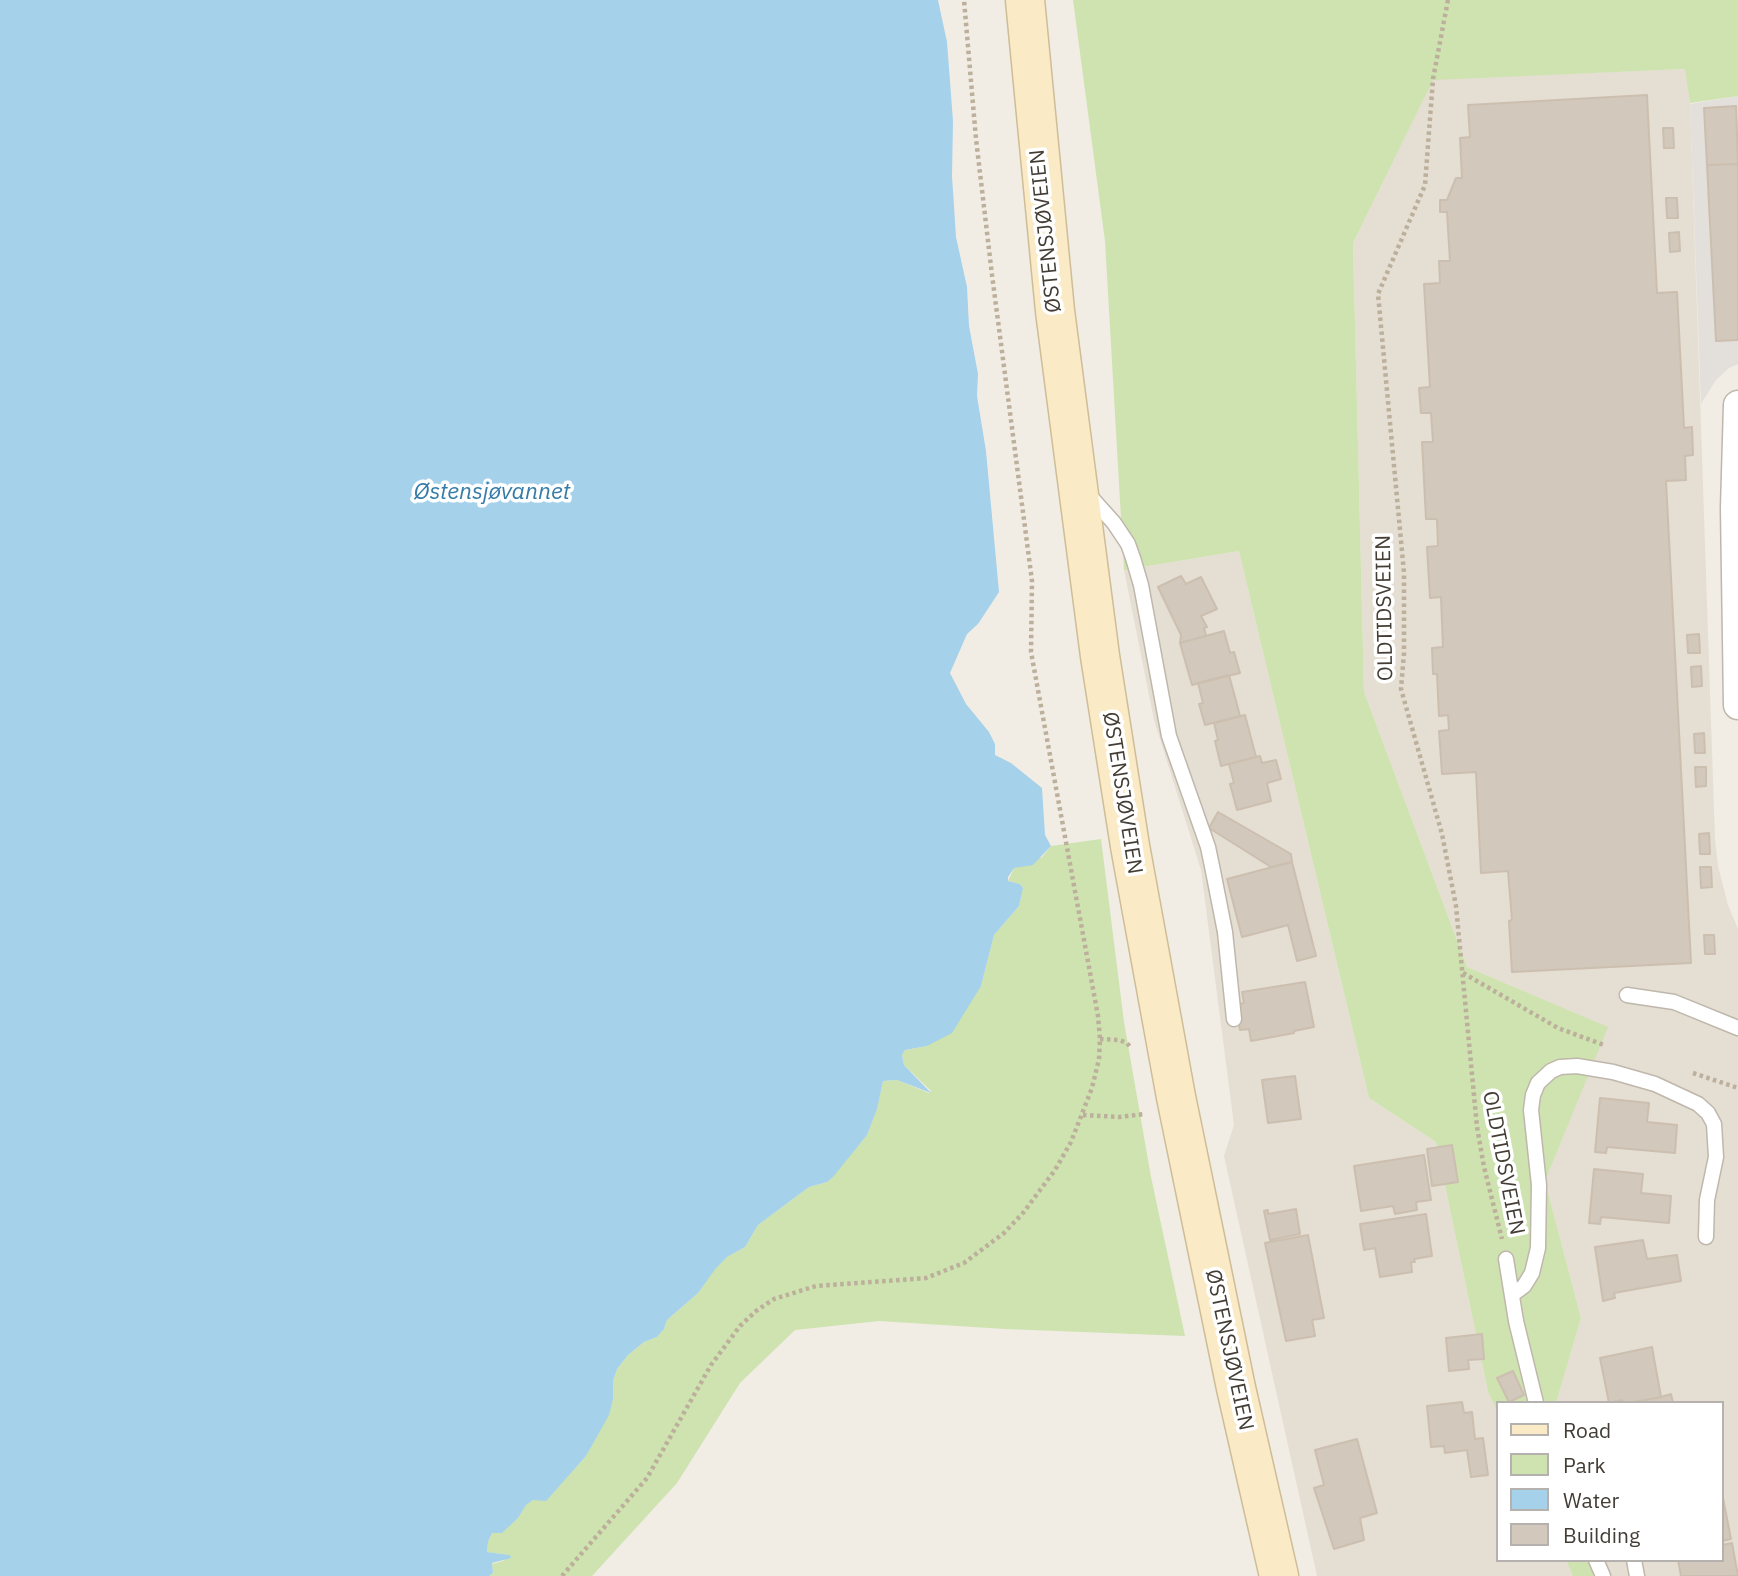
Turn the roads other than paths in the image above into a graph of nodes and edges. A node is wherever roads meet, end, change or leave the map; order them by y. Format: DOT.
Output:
graph roads {
  1 [pos="1025,0"];
  2 [pos="1738,405"];
  3 [pos="1077,484"];
  4 [pos="1736,506"];
  5 [pos="1738,705"];
  6 [pos="1627,995"];
  7 [pos="1234,1019"];
  8 [pos="1738,1028"];
  9 [pos="1706,1237"];
  10 [pos="1506,1259"];
  11 [pos="1512,1295"];
  12 [pos="1536,1401"];
  13 [pos="1279,1576"];
  1 -- 3 [label="main road, ØSTENSJØVEIEN"];
  2 -- 4 [label="street"];
  3 -- 7 [label="lane"];
  3 -- 13 [label="main road, ØSTENSJØVEIEN"];
  4 -- 5 [label="street"];
  6 -- 8 [label="lane"];
  9 -- 11 [label="lane"];
  10 -- 11 [label="lane"];
  11 -- 12 [label="lane"];
}
